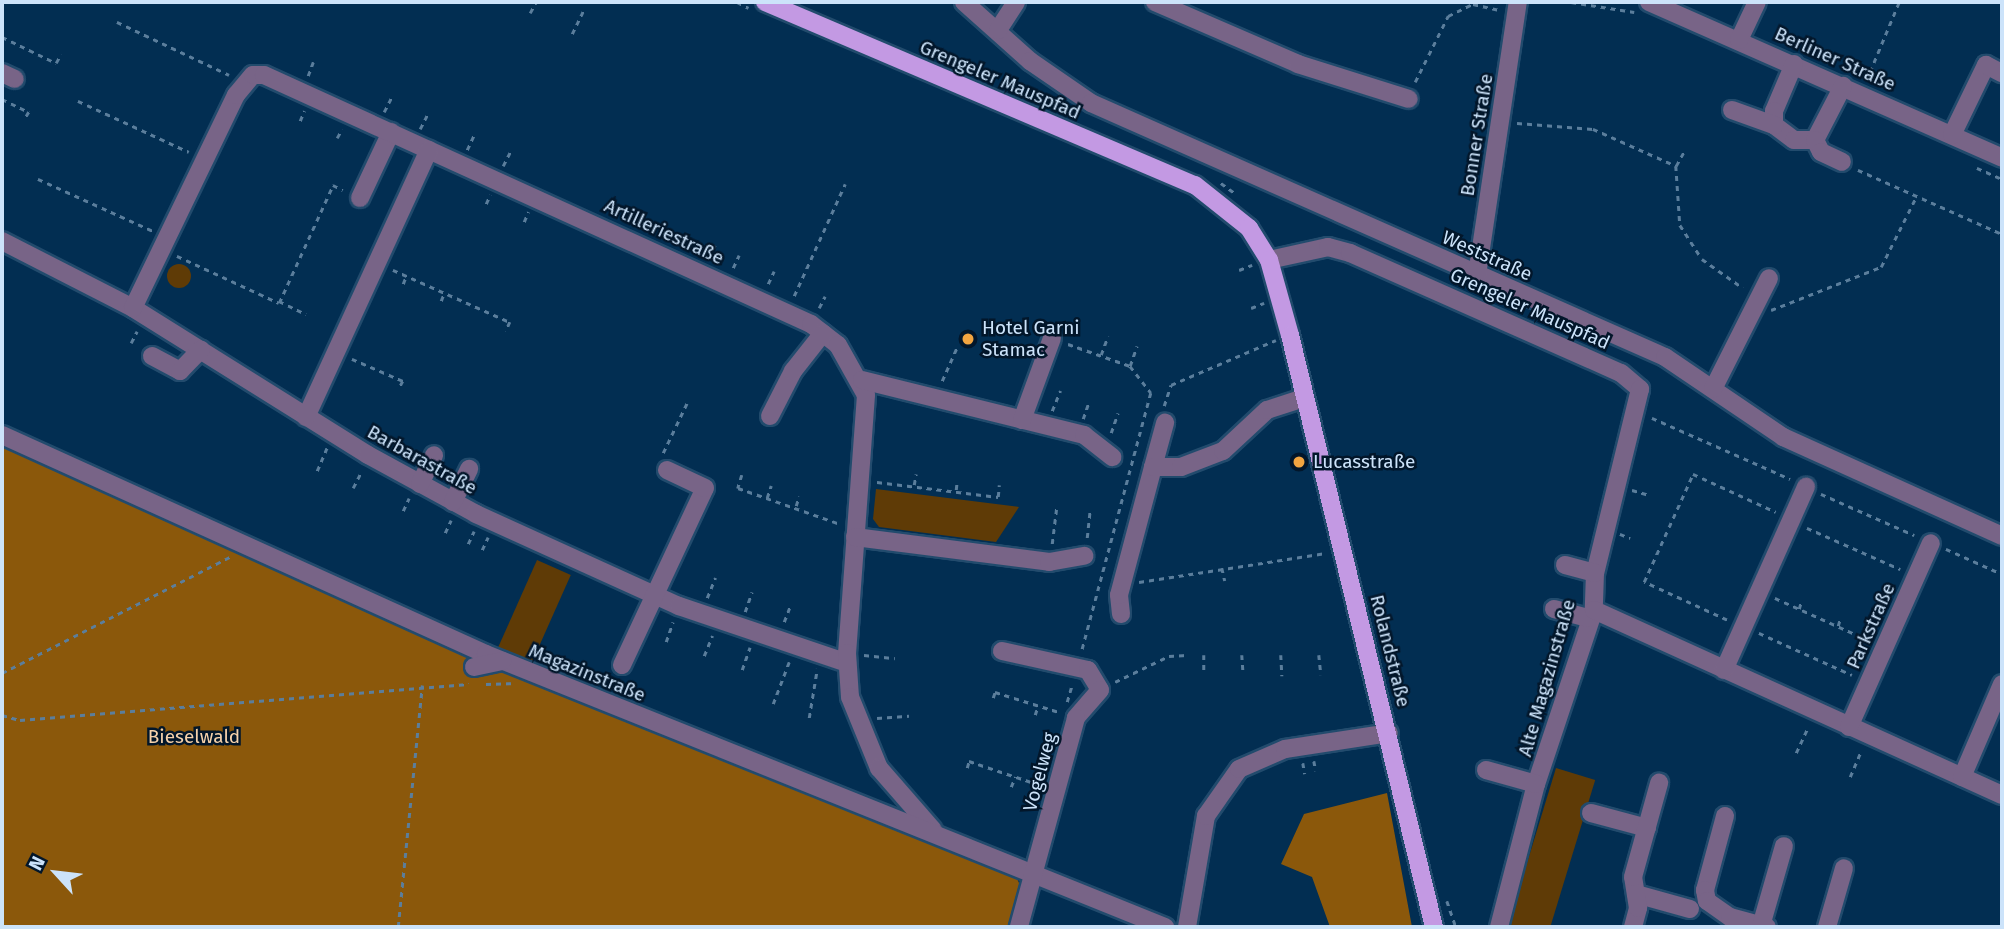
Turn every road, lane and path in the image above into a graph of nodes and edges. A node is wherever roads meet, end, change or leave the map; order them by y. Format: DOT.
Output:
graph roads {
  1 [pos="536,2"];
  2 [pos="737,2"];
  3 [pos="964,2"];
  4 [pos="1016,2"];
  5 [pos="1155,2"];
  6 [pos="1649,2"];
  7 [pos="1757,2"];
  8 [pos="1899,2"];
  9 [pos="761,6"];
  10 [pos="1512,7"];
  11 [pos="584,9"];
  12 [pos="530,13"];
  13 [pos="117,22"];
  14 [pos="998,30"];
  15 [pos="572,34"];
  16 [pos="2,37"];
  17 [pos="1739,40"];
  18 [pos="29,42"];
  19 [pos="26,49"];
  20 [pos="61,54"];
  21 [pos="1794,64"];
  22 [pos="2002,73"];
  23 [pos="244,83"];
  24 [pos="1843,86"];
  25 [pos="1861,93"];
  26 [pos="2,99"];
  27 [pos="1409,99"];
  28 [pos="78,101"];
  29 [pos="1732,110"];
  30 [pos="26,117"];
  31 [pos="1500,122"];
  32 [pos="1774,124"];
  33 [pos="391,132"];
  34 [pos="1952,135"];
  35 [pos="1815,140"];
  36 [pos="429,150"];
  37 [pos="1685,150"];
  38 [pos="2002,158"];
  39 [pos="206,160"];
  40 [pos="1842,162"];
  41 [pos="1676,166"];
  42 [pos="1209,176"];
  43 [pos="38,179"];
  44 [pos="845,184"];
  45 [pos="1916,197"];
  46 [pos="360,198"];
  47 [pos="1219,198"];
  48 [pos="1245,204"];
  49 [pos="324,205"];
  50 [pos="329,207"];
  51 [pos="2002,234"];
  52 [pos="2,240"];
  53 [pos="306,243"];
  54 [pos="164,244"];
  55 [pos="311,245"];
  56 [pos="1250,253"];
  57 [pos="377,262"];
  58 [pos="1262,265"];
  59 [pos="1239,270"];
  60 [pos="1477,275"];
  61 [pos="406,276"];
  62 [pos="1769,278"];
  63 [pos="227,279"];
  64 [pos="289,281"];
  65 [pos="293,283"];
  66 [pos="403,284"];
  67 [pos="225,285"];
  68 [pos="1266,291"];
  69 [pos="444,293"];
  70 [pos="265,296"];
  71 [pos="1760,298"];
  72 [pos="279,301"];
  73 [pos="441,301"];
  74 [pos="1269,301"];
  75 [pos="262,302"];
  76 [pos="133,308"];
  77 [pos="1251,308"];
  78 [pos="787,312"];
  79 [pos="1272,313"];
  80 [pos="306,314"];
  81 [pos="1751,317"];
  82 [pos="506,331"];
  83 [pos="823,333"];
  84 [pos="1108,336"];
  85 [pos="1052,338"];
  86 [pos="1282,339"];
  87 [pos="1138,346"];
  88 [pos="957,348"];
  89 [pos="201,349"];
  90 [pos="336,351"];
  91 [pos="1101,355"];
  92 [pos="152,356"];
  93 [pos="1215,364"];
  94 [pos="365,365"];
  95 [pos="1130,366"];
  96 [pos="1217,370"];
  97 [pos="362,372"];
  98 [pos="1185,378"];
  99 [pos="862,380"];
  100 [pos="1187,384"];
  101 [pos="1713,389"];
  102 [pos="399,390"];
  103 [pos="1305,398"];
  104 [pos="1641,399"];
  105 [pos="933,400"];
  106 [pos="687,402"];
  107 [pos="1118,413"];
  108 [pos="770,415"];
  109 [pos="306,417"];
  110 [pos="1022,420"];
  111 [pos="1165,424"];
  112 [pos="334,434"];
  113 [pos="2,435"];
  114 [pos="1725,451"];
  115 [pos="1108,453"];
  116 [pos="434,455"];
  117 [pos="1722,456"];
  118 [pos="1158,468"];
  119 [pos="1764,468"];
  120 [pos="469,469"];
  121 [pos="667,470"];
  122 [pos="317,471"];
  123 [pos="916,474"];
  124 [pos="1762,474"];
  125 [pos="743,475"];
  126 [pos="861,480"];
  127 [pos="957,480"];
  128 [pos="420,484"];
  129 [pos="999,485"];
  130 [pos="771,486"];
  131 [pos="914,486"];
  132 [pos="1806,487"];
  133 [pos="956,492"];
  134 [pos="799,496"];
  135 [pos="767,498"];
  136 [pos="453,502"];
  137 [pos="1844,504"];
  138 [pos="1057,506"];
  139 [pos="795,508"];
  140 [pos="1090,510"];
  141 [pos="1841,510"];
  142 [pos="1791,520"];
  143 [pos="1884,522"];
  144 [pos="1881,528"];
  145 [pos="855,533"];
  146 [pos="2002,536"];
  147 [pos="1330,541"];
  148 [pos="1931,543"];
  149 [pos="250,546"];
  150 [pos="1084,556"];
  151 [pos="1965,558"];
  152 [pos="1298,559"];
  153 [pos="1049,562"];
  154 [pos="1963,564"];
  155 [pos="1299,565"];
  156 [pos="1565,565"];
  157 [pos="1262,566"];
  158 [pos="1222,568"];
  159 [pos="1177,573"];
  160 [pos="1263,573"];
  161 [pos="1595,573"];
  162 [pos="1916,577"];
  163 [pos="1122,580"];
  164 [pos="1178,580"];
  165 [pos="1225,581"];
  166 [pos="1760,590"];
  167 [pos="654,595"];
  168 [pos="1801,602"];
  169 [pos="679,606"];
  170 [pos="1799,608"];
  171 [pos="1554,609"];
  172 [pos="1121,614"];
  173 [pos="1591,614"];
  174 [pos="1840,619"];
  175 [pos="718,620"];
  176 [pos="1743,626"];
  177 [pos="1838,626"];
  178 [pos="755,634"];
  179 [pos="666,642"];
  180 [pos="1884,647"];
  181 [pos="794,648"];
  182 [pos="1002,651"];
  183 [pos="821,654"];
  184 [pos="1187,655"];
  185 [pos="1204,655"];
  186 [pos="1242,655"];
  187 [pos="1281,655"];
  188 [pos="1319,655"];
  189 [pos="704,656"];
  190 [pos="847,658"];
  191 [pos="895,658"];
  192 [pos="502,661"];
  193 [pos="622,664"];
  194 [pos="474,667"];
  195 [pos="1077,668"];
  196 [pos="741,670"];
  197 [pos="1243,670"];
  198 [pos="1724,670"];
  199 [pos="1204,671"];
  200 [pos="2,673"];
  201 [pos="1321,675"];
  202 [pos="1282,676"];
  203 [pos="1869,682"];
  204 [pos="514,683"];
  205 [pos="2002,684"];
  206 [pos="422,685"];
  207 [pos="1100,690"];
  208 [pos="993,698"];
  209 [pos="773,704"];
  210 [pos="1038,706"];
  211 [pos="1815,712"];
  212 [pos="2,715"];
  213 [pos="1035,715"];
  214 [pos="909,716"];
  215 [pos="809,718"];
  216 [pos="856,720"];
  217 [pos="1849,727"];
  218 [pos="1389,733"];
  219 [pos="1868,736"];
  220 [pos="1797,753"];
  221 [pos="967,768"];
  222 [pos="1486,770"];
  223 [pos="1015,777"];
  224 [pos="1850,777"];
  225 [pos="1962,777"];
  226 [pos="1659,783"];
  227 [pos="1536,784"];
  228 [pos="1012,787"];
  229 [pos="1057,790"];
  230 [pos="2002,795"];
  231 [pos="1591,813"];
  232 [pos="1725,816"];
  233 [pos="1647,828"];
  234 [pos="933,830"];
  235 [pos="1784,846"];
  236 [pos="1843,868"];
  237 [pos="1034,872"];
  238 [pos="1444,892"];
  239 [pos="1636,894"];
  240 [pos="1690,909"];
  241 [pos="1436,923"];
  242 [pos="1764,926"];
  243 [pos="398,927"];
  244 [pos="1019,927"];
  245 [pos="1165,927"];
  246 [pos="1187,927"];
  247 [pos="1456,927"];
  248 [pos="1499,927"];
  249 [pos="1633,927"];
  250 [pos="1827,927"];
  1 -- 12 [label="path"];
  2 -- 9 [label="path"];
  3 -- 14 [label="street, Weststraße"];
  4 -- 14 [label="street"];
  5 -- 27 [label="street"];
  6 -- 17 [label="street, Berliner Straße"];
  7 -- 17 [label="street"];
  8 -- 25 [label="path"];
  9 -- 47 [label="main road, Grengeler Mauspfad"];
  10 -- 27 [label="path"];
  10 -- 31 [label="street, Bonner Straße"];
  11 -- 15 [label="path"];
  13 -- 23 [label="path"];
  14 -- 60 [label="street, Weststraße"];
  16 -- 19 [label="path"];
  17 -- 21 [label="street, Berliner Straße"];
  18 -- 19 [label="path"];
  19 -- 20 [label="path"];
  21 -- 24 [label="street, Berliner Straße"];
  21 -- 32 [label="street"];
  22 -- 34 [label="street"];
  23 -- 33 [label="street, Artilleriestraße"];
  23 -- 39 [label="street"];
  24 -- 25 [label="street, Berliner Straße"];
  24 -- 35 [label="street"];
  25 -- 34 [label="street, Berliner Straße"];
  26 -- 30 [label="path"];
  28 -- 39 [label="path"];
  29 -- 32 [label="street"];
  31 -- 41 [label="path"];
  31 -- 60 [label="street, Bonner Straße"];
  32 -- 35 [label="street"];
  33 -- 36 [label="street, Artilleriestraße"];
  33 -- 46 [label="street"];
  34 -- 38 [label="street, Berliner Straße"];
  35 -- 40 [label="street"];
  36 -- 57 [label="street"];
  36 -- 78 [label="street, Artilleriestraße"];
  37 -- 41 [label="path"];
  39 -- 54 [label="street"];
  40 -- 45 [label="path"];
  41 -- 71 [label="path"];
  42 -- 48 [label="path"];
  43 -- 54 [label="path"];
  44 -- 78 [label="path"];
  45 -- 51 [label="path"];
  45 -- 81 [label="path"];
  46 -- 49 [label="path"];
  47 -- 58 [label="main road, Rolandstraße"];
  49 -- 50 [label="path"];
  49 -- 53 [label="path"];
  52 -- 76 [label="street, Barbarastraße"];
  53 -- 55 [label="path"];
  53 -- 64 [label="path"];
  54 -- 63 [label="path"];
  54 -- 76 [label="street"];
  56 -- 58 [label="path"];
  57 -- 61 [label="path"];
  57 -- 90 [label="street"];
  58 -- 59 [label="path"];
  58 -- 86 [label="main road, Rolandstraße"];
  58 -- 104 [label="street, Grengeler Mauspfad"];
  60 -- 101 [label="street, Weststraße"];
  61 -- 66 [label="path"];
  61 -- 69 [label="path"];
  62 -- 71 [label="street"];
  63 -- 67 [label="path"];
  63 -- 70 [label="path"];
  64 -- 65 [label="path"];
  64 -- 72 [label="path"];
  68 -- 74 [label="path"];
  69 -- 73 [label="path"];
  69 -- 82 [label="path"];
  70 -- 72 [label="path"];
  70 -- 75 [label="path"];
  71 -- 81 [label="street"];
  72 -- 80 [label="path"];
  74 -- 77 [label="path"];
  74 -- 79 [label="path"];
  76 -- 89 [label="street, Barbarastraße"];
  78 -- 83 [label="street, Artilleriestraße"];
  81 -- 101 [label="street"];
  83 -- 99 [label="street, Artilleriestraße"];
  83 -- 108 [label="street"];
  84 -- 91 [label="path"];
  85 -- 91 [label="path"];
  85 -- 110 [label="street"];
  86 -- 93 [label="path"];
  86 -- 103 [label="main road, Rolandstraße"];
  87 -- 95 [label="path"];
  88 -- 105 [label="path"];
  89 -- 92 [label="street"];
  89 -- 109 [label="street, Barbarastraße"];
  90 -- 94 [label="path"];
  90 -- 109 [label="street"];
  91 -- 95 [label="path"];
  93 -- 96 [label="path"];
  93 -- 98 [label="path"];
  94 -- 97 [label="path"];
  94 -- 102 [label="path"];
  95 -- 195 [label="path"];
  98 -- 100 [label="path"];
  98 -- 111 [label="path"];
  99 -- 105 [label="street"];
  99 -- 126 [label="street"];
  101 -- 146 [label="street, Weststraße"];
  103 -- 118 [label="street"];
  103 -- 218 [label="main road, Rolandstraße"];
  104 -- 161 [label="street, Alte Magazinstraße"];
  105 -- 110 [label="street"];
  106 -- 121 [label="path"];
  107 -- 115 [label="path"];
  109 -- 112 [label="street, Barbarastraße"];
  110 -- 115 [label="street"];
  111 -- 118 [label="street"];
  112 -- 122 [label="path"];
  112 -- 128 [label="street, Barbarastraße"];
  113 -- 149 [label="street, Magazinstraße"];
  114 -- 117 [label="path"];
  116 -- 128 [label="street"];
  118 -- 163 [label="street"];
  119 -- 124 [label="path"];
  120 -- 136 [label="street"];
  121 -- 167 [label="street"];
  123 -- 131 [label="path"];
  125 -- 135 [label="path"];
  126 -- 131 [label="path"];
  126 -- 145 [label="street"];
  127 -- 133 [label="path"];
  128 -- 136 [label="street, Barbarastraße"];
  129 -- 133 [label="path"];
  130 -- 135 [label="path"];
  131 -- 133 [label="path"];
  132 -- 142 [label="street"];
  134 -- 139 [label="path"];
  135 -- 139 [label="path"];
  136 -- 167 [label="street, Barbarastraße"];
  137 -- 141 [label="path"];
  138 -- 153 [label="path"];
  139 -- 145 [label="path"];
  140 -- 150 [label="path"];
  142 -- 162 [label="path"];
  142 -- 166 [label="street"];
  142 -- 176 [label="path"];
  143 -- 144 [label="path"];
  145 -- 153 [label="street"];
  145 -- 190 [label="street"];
  147 -- 152 [label="path"];
  148 -- 162 [label="street, Parkstraße"];
  149 -- 192 [label="street, Magazinstraße"];
  149 -- 200 [label="path"];
  150 -- 153 [label="street"];
  151 -- 154 [label="path"];
  152 -- 155 [label="path"];
  152 -- 157 [label="path"];
  156 -- 161 [label="street"];
  157 -- 158 [label="path"];
  157 -- 160 [label="path"];
  158 -- 159 [label="path"];
  158 -- 165 [label="path"];
  159 -- 163 [label="path"];
  159 -- 164 [label="path"];
  161 -- 173 [label="street, Alte Magazinstraße"];
  162 -- 180 [label="street, Parkstraße"];
  163 -- 172 [label="street"];
  166 -- 170 [label="path"];
  166 -- 176 [label="street"];
  167 -- 169 [label="street, Barbarastraße"];
  167 -- 193 [label="street"];
  168 -- 170 [label="path"];
  169 -- 175 [label="street, Barbarastraße"];
  169 -- 179 [label="path"];
  170 -- 177 [label="path"];
  171 -- 173 [label="street"];
  173 -- 198 [label="street"];
  173 -- 227 [label="street, Alte Magazinstraße"];
  174 -- 177 [label="path"];
  175 -- 178 [label="street, Barbarastraße"];
  175 -- 189 [label="path"];
  176 -- 198 [label="street"];
  176 -- 203 [label="path"];
  177 -- 180 [label="path"];
  178 -- 181 [label="street, Barbarastraße"];
  178 -- 196 [label="path"];
  180 -- 203 [label="street, Parkstraße"];
  181 -- 183 [label="street, Barbarastraße"];
  181 -- 209 [label="path"];
  182 -- 195 [label="street"];
  183 -- 190 [label="street, Barbarastraße"];
  183 -- 215 [label="path"];
  184 -- 207 [label="path"];
  185 -- 199 [label="path"];
  186 -- 197 [label="path"];
  187 -- 202 [label="path"];
  188 -- 201 [label="path"];
  190 -- 191 [label="path"];
  190 -- 216 [label="street"];
  192 -- 194 [label="street"];
  192 -- 234 [label="street, Magazinstraße"];
  195 -- 207 [label="street"];
  195 -- 210 [label="path"];
  198 -- 211 [label="street"];
  203 -- 217 [label="street, Parkstraße"];
  204 -- 206 [label="path"];
  205 -- 225 [label="street"];
  206 -- 212 [label="path"];
  206 -- 243 [label="path"];
  207 -- 229 [label="street, Vogelweg"];
  208 -- 210 [label="path"];
  210 -- 213 [label="path"];
  211 -- 217 [label="street"];
  211 -- 220 [label="path"];
  214 -- 216 [label="path"];
  216 -- 234 [label="street"];
  217 -- 219 [label="street"];
  218 -- 241 [label="main road, Rolandstraße"];
  218 -- 246 [label="street"];
  219 -- 224 [label="path"];
  219 -- 225 [label="street"];
  221 -- 223 [label="path"];
  222 -- 227 [label="street"];
  223 -- 228 [label="path"];
  223 -- 229 [label="path"];
  225 -- 230 [label="street"];
  226 -- 233 [label="street"];
  227 -- 248 [label="street, Alte Magazinstraße"];
  229 -- 237 [label="street, Vogelweg"];
  231 -- 233 [label="street"];
  232 -- 242 [label="street"];
  233 -- 239 [label="street"];
  234 -- 237 [label="street, Magazinstraße"];
  235 -- 242 [label="street"];
  236 -- 250 [label="street"];
  237 -- 244 [label="street, Vogelweg"];
  237 -- 245 [label="street, Magazinstraße"];
  238 -- 247 [label="path"];
  239 -- 240 [label="street"];
  239 -- 249 [label="street"];
}
